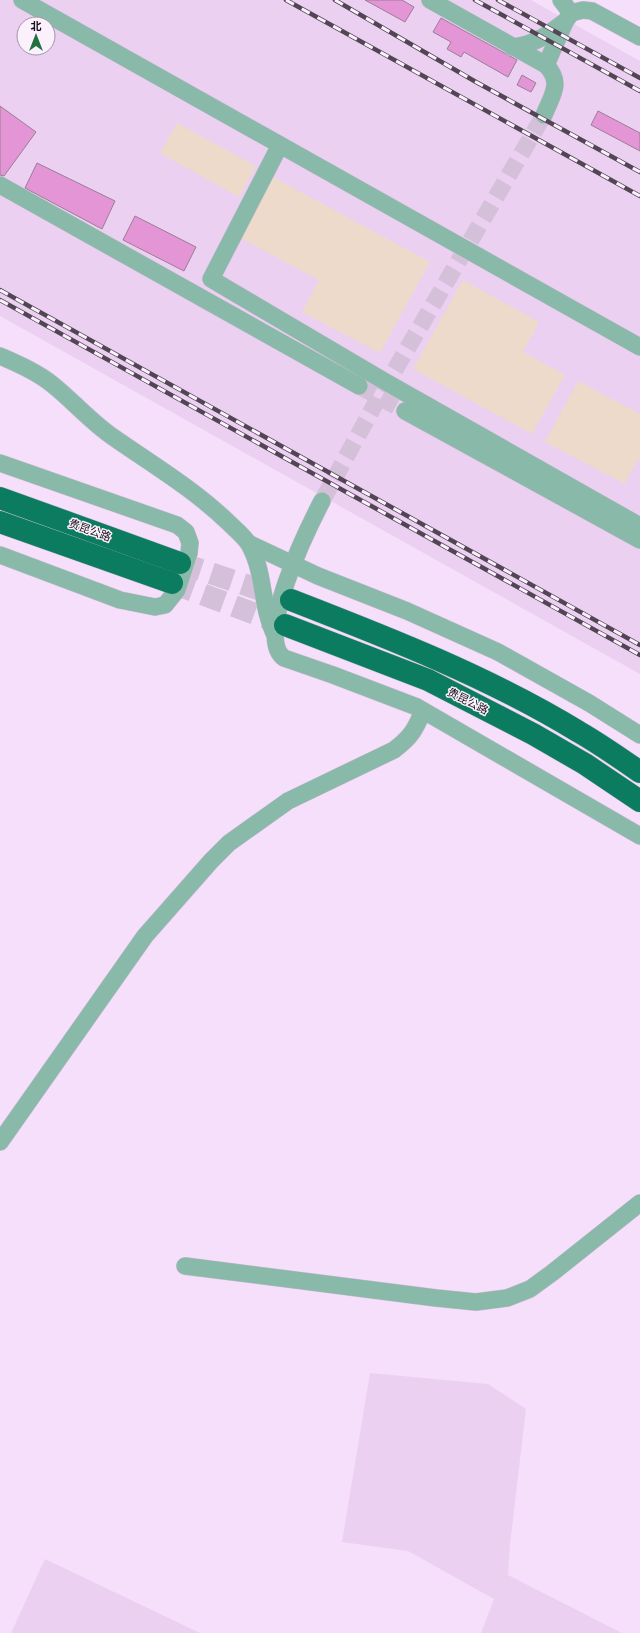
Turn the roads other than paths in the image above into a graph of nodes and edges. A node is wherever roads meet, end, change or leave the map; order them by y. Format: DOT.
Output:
graph roads {
  1 [pos="22,0"];
  2 [pos="430,0"];
  3 [pos="566,12"];
  4 [pos="640,37"];
  5 [pos="512,47"];
  6 [pos="546,65"];
  7 [pos="544,115"];
  8 [pos="280,144"];
  9 [pos="0,185"];
  10 [pos="211,280"];
  11 [pos="201,298"];
  12 [pos="640,347"];
  13 [pos="0,356"];
  14 [pos="359,386"];
  15 [pos="405,411"];
  16 [pos="0,463"];
  17 [pos="0,498"];
  18 [pos="322,501"];
  19 [pos="0,522"];
  20 [pos="640,526"];
  21 [pos="640,540"];
  22 [pos="250,544"];
  23 [pos="0,555"];
  24 [pos="180,563"];
  25 [pos="292,563"];
  26 [pos="172,583"];
  27 [pos="291,600"];
  28 [pos="279,630"];
  29 [pos="423,711"];
  30 [pos="640,735"];
  31 [pos="640,772"];
  32 [pos="640,801"];
  33 [pos="640,836"];
  34 [pos="0,1142"];
  35 [pos="640,1203"];
  36 [pos="184,1266"];
  1 -- 8 [label="street"];
  2 -- 5 [label="street"];
  3 -- 4 [label="street"];
  3 -- 5 [label="street"];
  3 -- 6 [label="street"];
  5 -- 6 [label="street"];
  6 -- 7 [label="street"];
  8 -- 10 [label="street"];
  8 -- 12 [label="street"];
  9 -- 11 [label="street"];
  10 -- 11 [label="street"];
  10 -- 20 [label="street"];
  11 -- 14 [label="street"];
  13 -- 22 [label="street"];
  15 -- 21 [label="street"];
  16 -- 23 [label="street"];
  17 -- 24 [label="highway, 贵昆公路"];
  18 -- 25 [label="street"];
  19 -- 26 [label="highway, 贵昆公路"];
  22 -- 25 [label="street"];
  22 -- 28 [label="street"];
  25 -- 28 [label="street"];
  25 -- 30 [label="street"];
  27 -- 31 [label="highway"];
  28 -- 29 [label="street"];
  28 -- 32 [label="highway, 贵昆公路"];
  29 -- 33 [label="street"];
  29 -- 34 [label="street"];
  35 -- 36 [label="street"];
}
